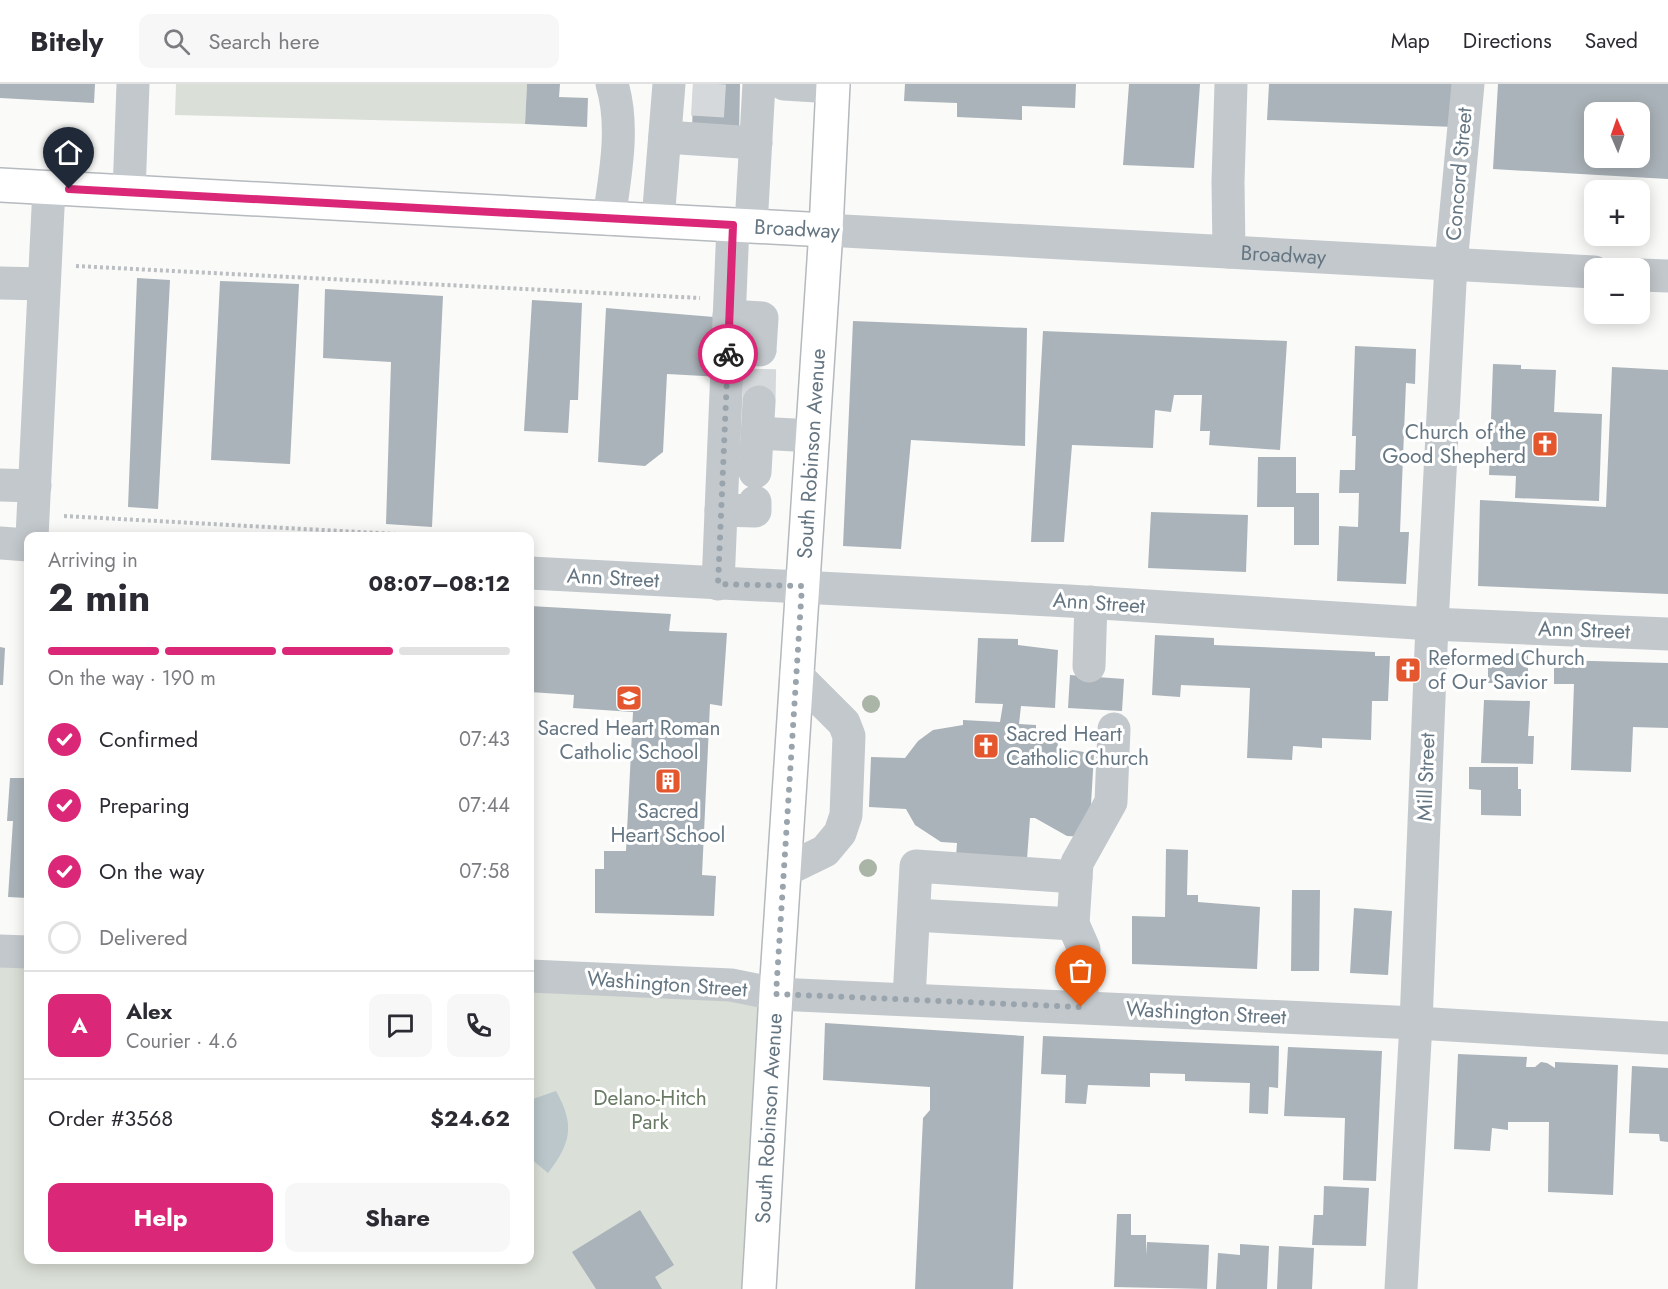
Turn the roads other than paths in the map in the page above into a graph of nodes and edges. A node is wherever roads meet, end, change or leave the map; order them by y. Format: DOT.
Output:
graph roads {
  1 [pos="133,84"];
  2 [pos="612,84"];
  3 [pos="784,84"];
  4 [pos="1231,84"];
  5 [pos="1468,84"];
  6 [pos="833,85"];
  7 [pos="677,94"];
  8 [pos="752,97"];
  9 [pos="665,137"];
  10 [pos="756,143"];
  11 [pos="0,185"];
  12 [pos="49,188"];
  13 [pos="129,193"];
  14 [pos="609,219"];
  15 [pos="658,220"];
  16 [pos="742,226"];
  17 [pos="826,230"];
  18 [pos="1229,252"];
  19 [pos="1451,264"];
  20 [pos="1584,271"];
  21 [pos="1650,275"];
  22 [pos="1668,276"];
  23 [pos="0,283"];
  24 [pos="44,285"];
  25 [pos="730,308"];
  26 [pos="760,350"];
  27 [pos="813,436"];
  28 [pos="0,485"];
  29 [pos="722,510"];
  30 [pos="32,520"];
  31 [pos="0,543"];
  32 [pos="534,573"];
  33 [pos="718,584"];
  34 [pos="802,586"];
  35 [pos="1091,602"];
  36 [pos="1432,624"];
  37 [pos="1668,634"];
  38 [pos="1089,666"];
  39 [pos="796,675"];
  40 [pos="1114,729"];
  41 [pos="784,872"];
  42 [pos="1076,877"];
  43 [pos="914,915"];
  44 [pos="1074,924"];
  45 [pos="0,951"];
  46 [pos="24,952"];
  47 [pos="534,976"];
  48 [pos="776,994"];
  49 [pos="909,999"];
  50 [pos="1081,1007"];
  51 [pos="1416,1023"];
  52 [pos="1668,1038"];
  53 [pos="759,1289"];
  54 [pos="1401,1289"];
  1 -- 13 [label="street"];
  2 -- 14 [label="street"];
  3 -- 6 [label="street"];
  4 -- 18 [label="street"];
  5 -- 19 [label="street, Concord Street"];
  6 -- 17 [label="main road, South Robinson Avenue"];
  7 -- 9 [label="street"];
  8 -- 10 [label="street"];
  9 -- 10 [label="street"];
  9 -- 15 [label="street"];
  10 -- 16 [label="street"];
  11 -- 12 [label="main road, Broadway"];
  12 -- 13 [label="main road, Broadway"];
  12 -- 24 [label="street"];
  13 -- 14 [label="main road, Broadway"];
  14 -- 15 [label="main road, Broadway"];
  15 -- 16 [label="main road, Broadway"];
  16 -- 17 [label="main road, Broadway"];
  16 -- 25 [label="street"];
  17 -- 18 [label="street, Broadway"];
  17 -- 27 [label="main road, South Robinson Avenue"];
  18 -- 19 [label="street, Broadway"];
  19 -- 20 [label="street, Broadway"];
  19 -- 36 [label="street, Mill Street"];
  21 -- 22 [label="street"];
  23 -- 24 [label="street"];
  24 -- 30 [label="street"];
  25 -- 26 [label="street"];
  25 -- 29 [label="street"];
  27 -- 29 [label="street"];
  27 -- 34 [label="main road, South Robinson Avenue"];
  28 -- 30 [label="street"];
  29 -- 33 [label="street"];
  30 -- 31 [label="street"];
  32 -- 33 [label="street, Ann Street"];
  33 -- 34 [label="street, Ann Street"];
  34 -- 35 [label="street, Ann Street"];
  34 -- 39 [label="main road, South Robinson Avenue"];
  35 -- 36 [label="street, Ann Street"];
  35 -- 38 [label="street"];
  36 -- 37 [label="street, Ann Street"];
  36 -- 51 [label="street, Mill Street"];
  39 -- 41 [label="main road, South Robinson Avenue"];
  39 -- 41 [label="street"];
  40 -- 42 [label="street"];
  41 -- 48 [label="main road, South Robinson Avenue"];
  42 -- 43 [label="street"];
  42 -- 44 [label="street"];
  43 -- 44 [label="street"];
  43 -- 49 [label="street"];
  44 -- 50 [label="street"];
  45 -- 46 [label="street"];
  47 -- 48 [label="street, Washington Street"];
  48 -- 49 [label="street, Washington Street"];
  48 -- 53 [label="main road, South Robinson Avenue"];
  49 -- 50 [label="street, Washington Street"];
  50 -- 51 [label="street, Washington Street"];
  51 -- 52 [label="street, Washington Street"];
  51 -- 54 [label="street, Mill Street"];
}
